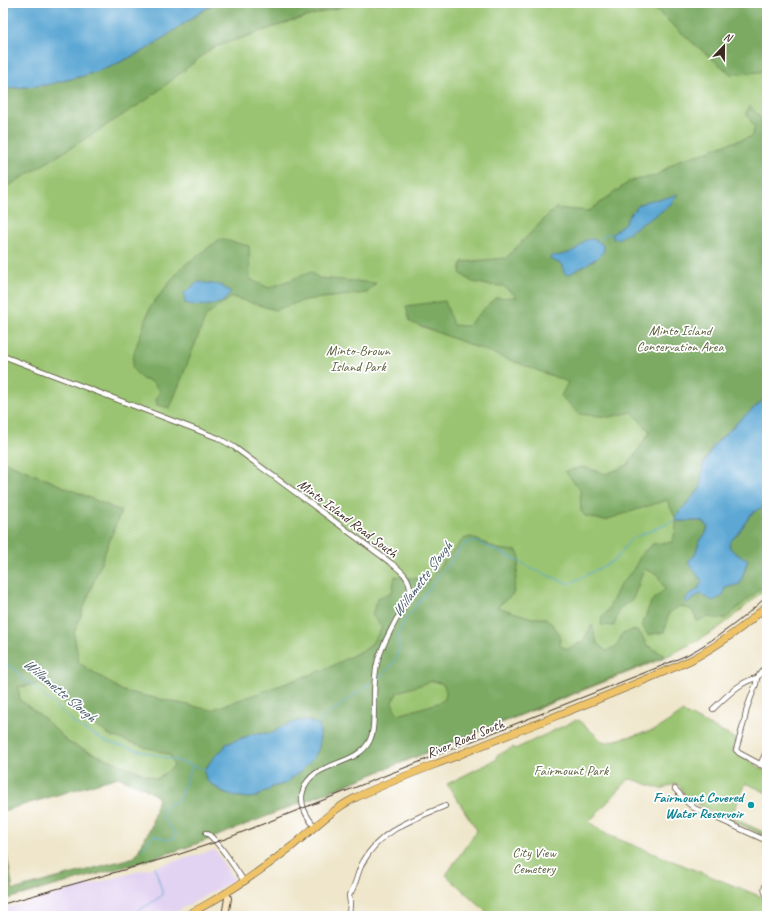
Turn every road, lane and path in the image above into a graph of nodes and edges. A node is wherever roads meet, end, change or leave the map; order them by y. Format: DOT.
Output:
graph roads {
  1 [pos="3,356"];
  2 [pos="767,605"];
  3 [pos="767,664"];
  4 [pos="757,678"];
  5 [pos="713,709"];
  6 [pos="767,750"];
  7 [pos="760,765"];
  8 [pos="767,768"];
  9 [pos="675,789"];
  10 [pos="445,806"];
  11 [pos="315,827"];
  12 [pos="206,833"];
  13 [pos="767,841"];
  14 [pos="244,881"];
  15 [pos="767,882"];
  16 [pos="226,893"];
  17 [pos="766,894"];
  18 [pos="185,916"];
  19 [pos="225,916"];
  20 [pos="349,916"];
  1 -- 11 [label="street, Minto Island Road South"];
  2 -- 11 [label="main road, River Road South"];
  3 -- 4 [label="street"];
  4 -- 5 [label="street"];
  4 -- 7 [label="street"];
  6 -- 7 [label="street"];
  7 -- 8 [label="street"];
  9 -- 13 [label="street"];
  10 -- 20 [label="street"];
  11 -- 14 [label="main road, River Road South"];
  12 -- 14 [label="street"];
  14 -- 16 [label="main road, River Road South"];
  15 -- 17 [label="street"];
  16 -- 18 [label="main road, River Road South"];
  16 -- 19 [label="street"];
}
